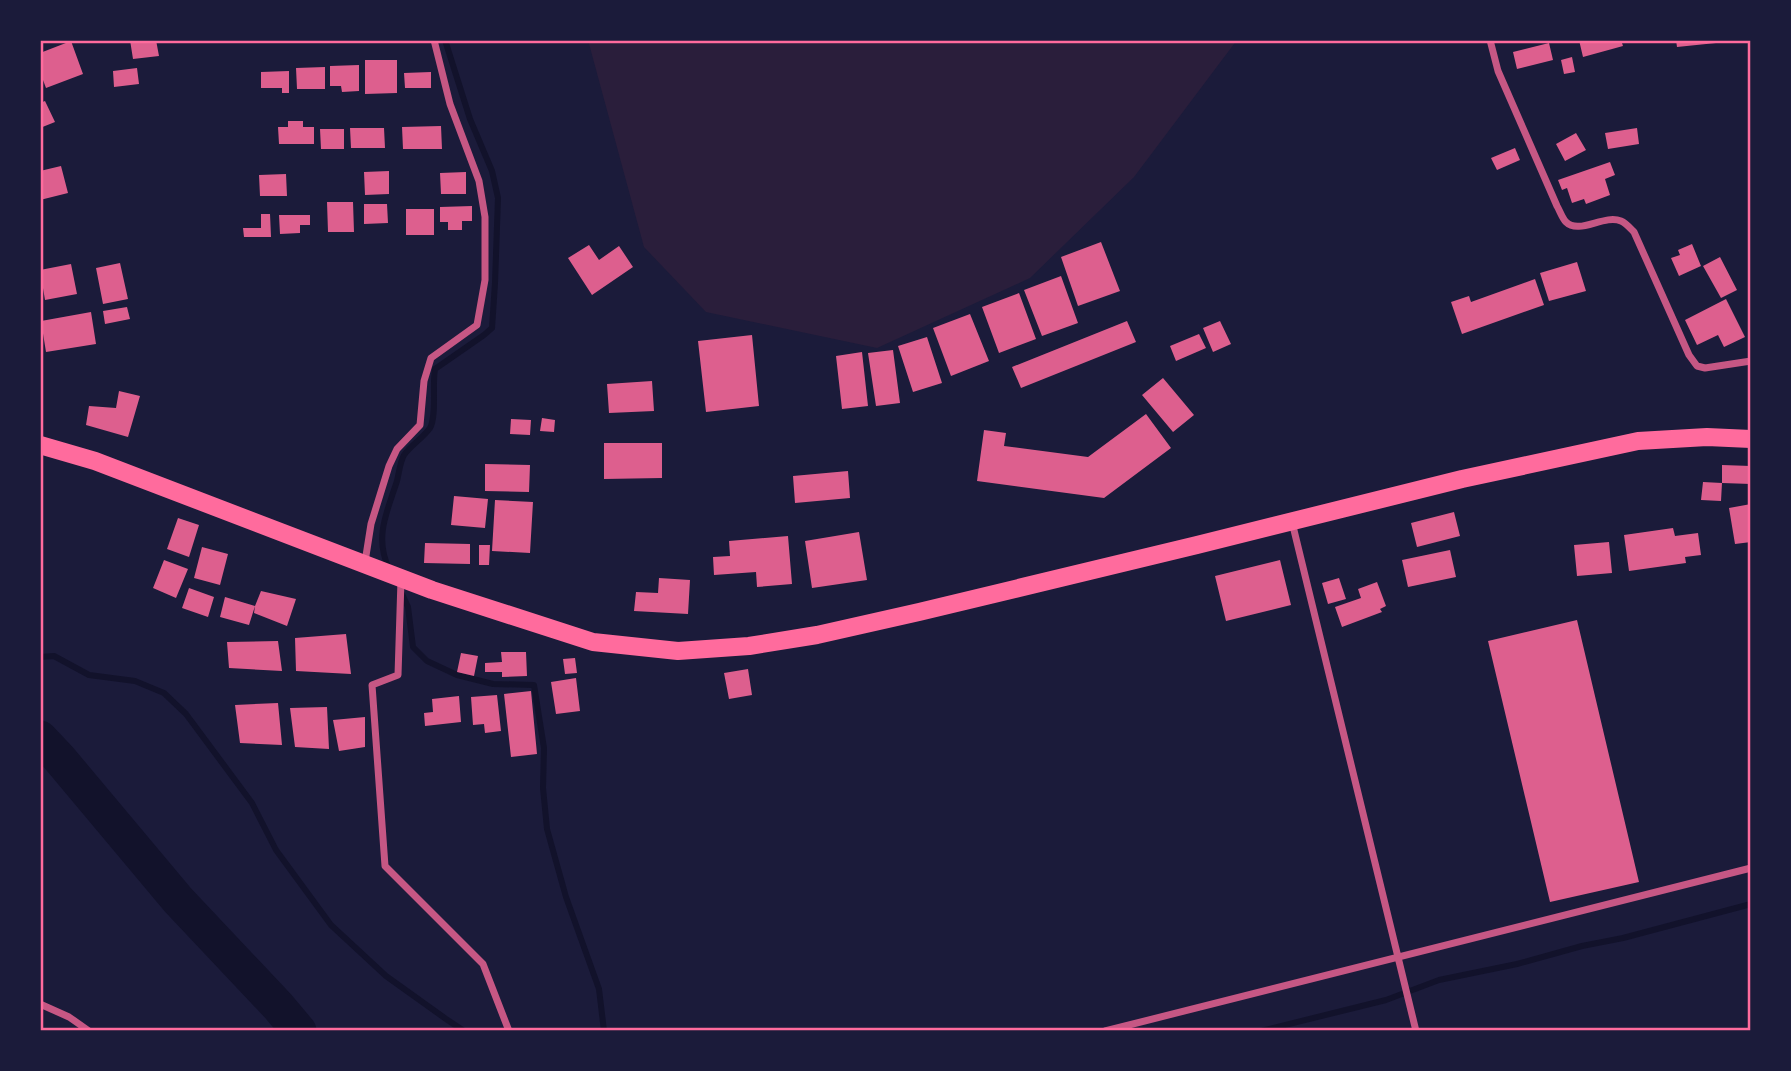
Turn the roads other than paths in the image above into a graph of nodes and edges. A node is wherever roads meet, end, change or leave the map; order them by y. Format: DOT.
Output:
graph roads {
  1 [pos="434,40"];
  2 [pos="1490,40"];
  3 [pos="1751,361"];
  4 [pos="1751,439"];
  5 [pos="40,445"];
  6 [pos="1292,521"];
  7 [pos="364,562"];
  8 [pos="401,577"];
  9 [pos="1751,868"];
  10 [pos="1399,956"];
  11 [pos="40,1004"];
  12 [pos="89,1031"];
  13 [pos="509,1031"];
  14 [pos="1105,1031"];
  15 [pos="1416,1031"];
  1 -- 7 [label="street"];
  2 -- 3 [label="street"];
  4 -- 6 [label="main road"];
  5 -- 7 [label="main road"];
  6 -- 8 [label="main road"];
  6 -- 10 [label="street"];
  7 -- 8 [label="main road"];
  8 -- 13 [label="street"];
  9 -- 10 [label="street"];
  10 -- 14 [label="street"];
  10 -- 15 [label="street"];
  11 -- 12 [label="street"];
}
